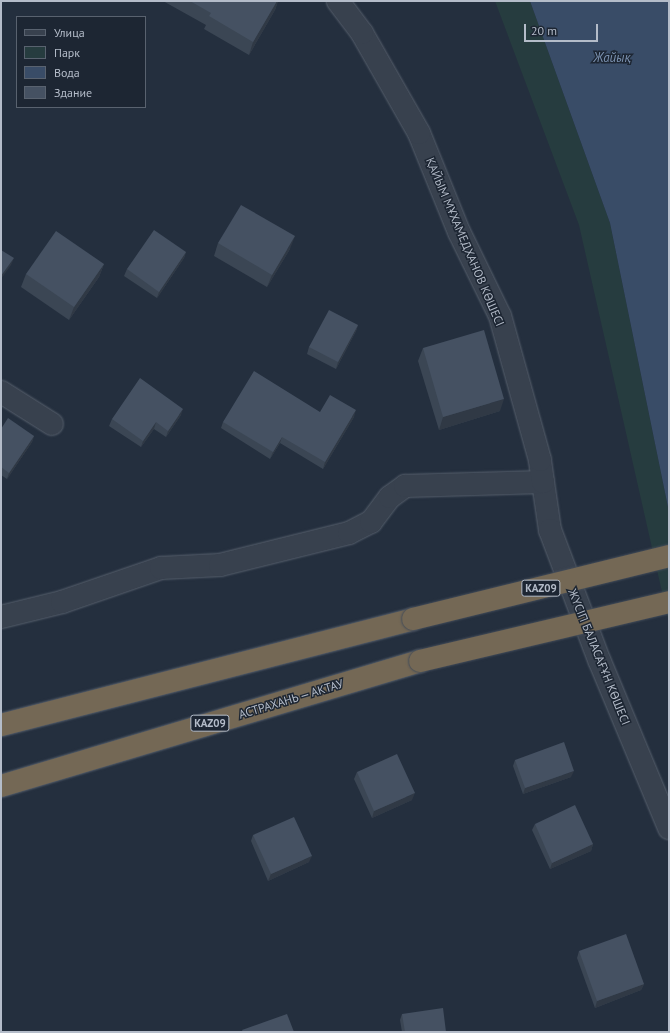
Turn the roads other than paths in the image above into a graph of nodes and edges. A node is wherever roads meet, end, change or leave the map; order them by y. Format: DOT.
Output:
graph roads {
  1 [pos="338,1"];
  2 [pos="1,392"];
  3 [pos="52,424"];
  4 [pos="543,482"];
  5 [pos="669,556"];
  6 [pos="669,602"];
  7 [pos="1,617"];
  8 [pos="1,725"];
  9 [pos="1,786"];
  10 [pos="669,828"];
  1 -- 4 [label="street, ҚАЙЫМ МҰХАМЕДХАНОВ КӨШЕСI"];
  2 -- 3 [label="street"];
  4 -- 7 [label="street"];
  4 -- 10 [label="street, ЖҮСІП БАЛАСАҒҰН КӨШЕСІ"];
  5 -- 8 [label="highway, KAZ09, bridge"];
  6 -- 9 [label="highway, АСТРАХАНЬ — АКТАУ / KAZ09, bridge"];
}
